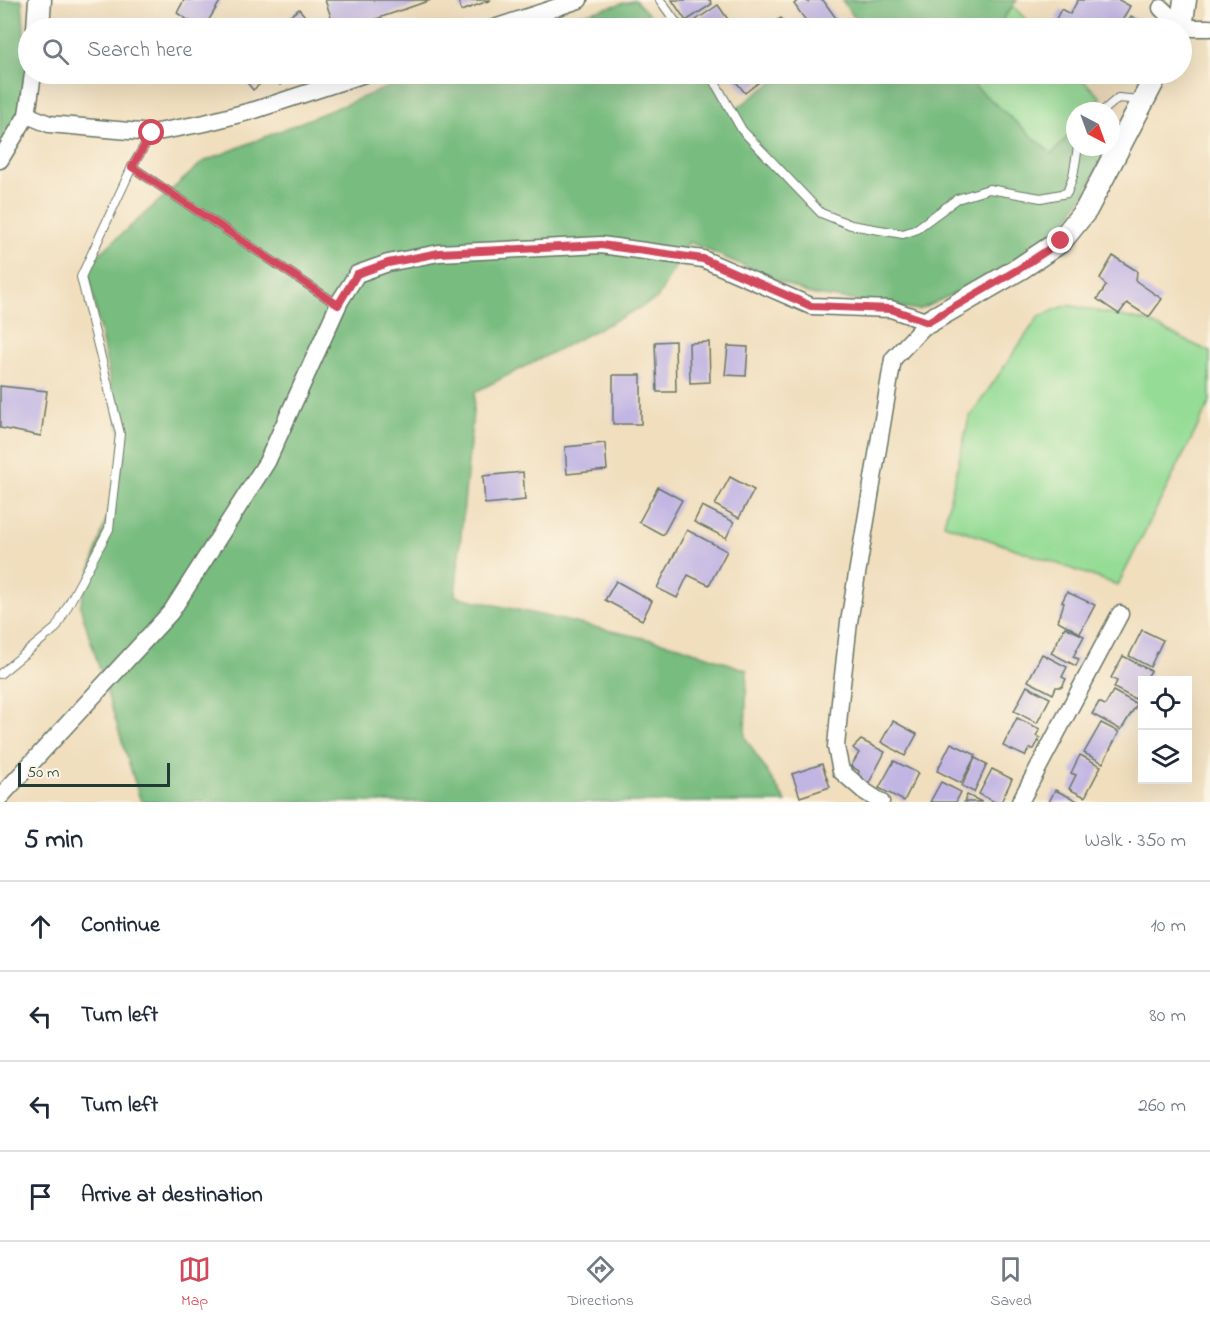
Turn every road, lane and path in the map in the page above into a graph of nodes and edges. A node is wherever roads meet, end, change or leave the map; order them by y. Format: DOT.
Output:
graph roads {
  1 [pos="40,0"];
  2 [pos="579,0"];
  3 [pos="660,0"];
  4 [pos="1185,0"];
  5 [pos="1161,8"];
  6 [pos="39,18"];
  7 [pos="524,18"];
  8 [pos="673,18"];
  9 [pos="1171,18"];
  10 [pos="1182,18"];
  11 [pos="1192,28"];
  12 [pos="1210,28"];
  13 [pos="32,84"];
  14 [pos="334,84"];
  15 [pos="716,84"];
  16 [pos="1152,84"];
  17 [pos="1143,100"];
  18 [pos="1114,102"];
  19 [pos="27,115"];
  20 [pos="152,133"];
  21 [pos="1076,156"];
  22 [pos="0,160"];
  23 [pos="132,167"];
  24 [pos="338,305"];
  25 [pos="928,322"];
  26 [pos="1120,614"];
  27 [pos="0,674"];
  28 [pos="0,796"];
  29 [pos="881,802"];
  30 [pos="1020,802"];
  1 -- 6 [label="street"];
  2 -- 7 [label="street"];
  3 -- 8 [label="lane"];
  4 -- 10 [label="street"];
  5 -- 9 [label="street"];
  11 -- 12 [label="street"];
  13 -- 19 [label="street"];
  14 -- 20 [label="street"];
  15 -- 21 [label="lane"];
  16 -- 17 [label="street"];
  17 -- 18 [label="lane"];
  17 -- 25 [label="street"];
  19 -- 20 [label="street"];
  19 -- 22 [label="street"];
  20 -- 23 [label="lane"];
  23 -- 24 [label="lane"];
  23 -- 27 [label="lane"];
  24 -- 25 [label="street"];
  24 -- 28 [label="street"];
  25 -- 29 [label="street"];
  26 -- 30 [label="street"];
}
